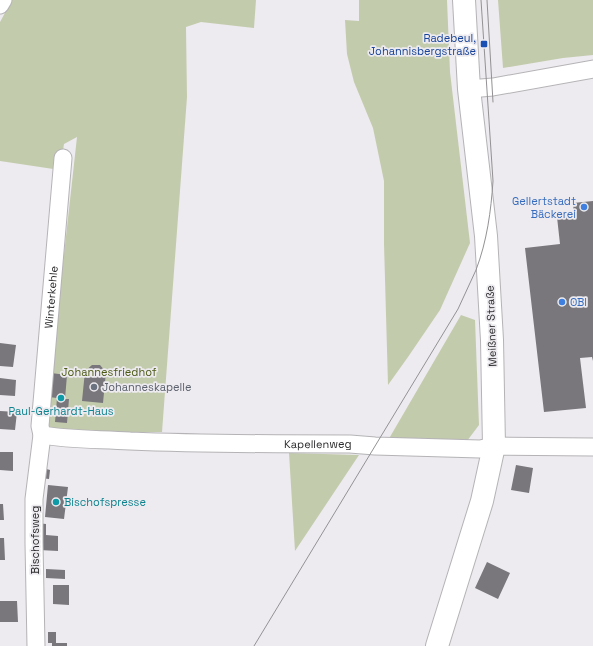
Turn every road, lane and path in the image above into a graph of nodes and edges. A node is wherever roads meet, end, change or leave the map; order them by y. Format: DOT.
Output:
graph roads {
  1 [pos="3,0"];
  2 [pos="464,0"];
  3 [pos="0,6"];
  4 [pos="593,69"];
  5 [pos="469,89"];
  6 [pos="63,158"];
  7 [pos="42,435"];
  8 [pos="494,446"];
  9 [pos="593,447"];
  10 [pos="36,646"];
  11 [pos="437,646"];
  1 -- 3 [label="street"];
  2 -- 5 [label="main road, Meißner Straße"];
  4 -- 5 [label="street"];
  5 -- 8 [label="main road, Meißner Straße"];
  6 -- 7 [label="street, Winterkehle"];
  7 -- 8 [label="street, Kapellenweg"];
  7 -- 10 [label="street, Bischofsweg"];
  8 -- 9 [label="street, Kapellenweg"];
  8 -- 11 [label="main road, Meißner Straße"];
}
